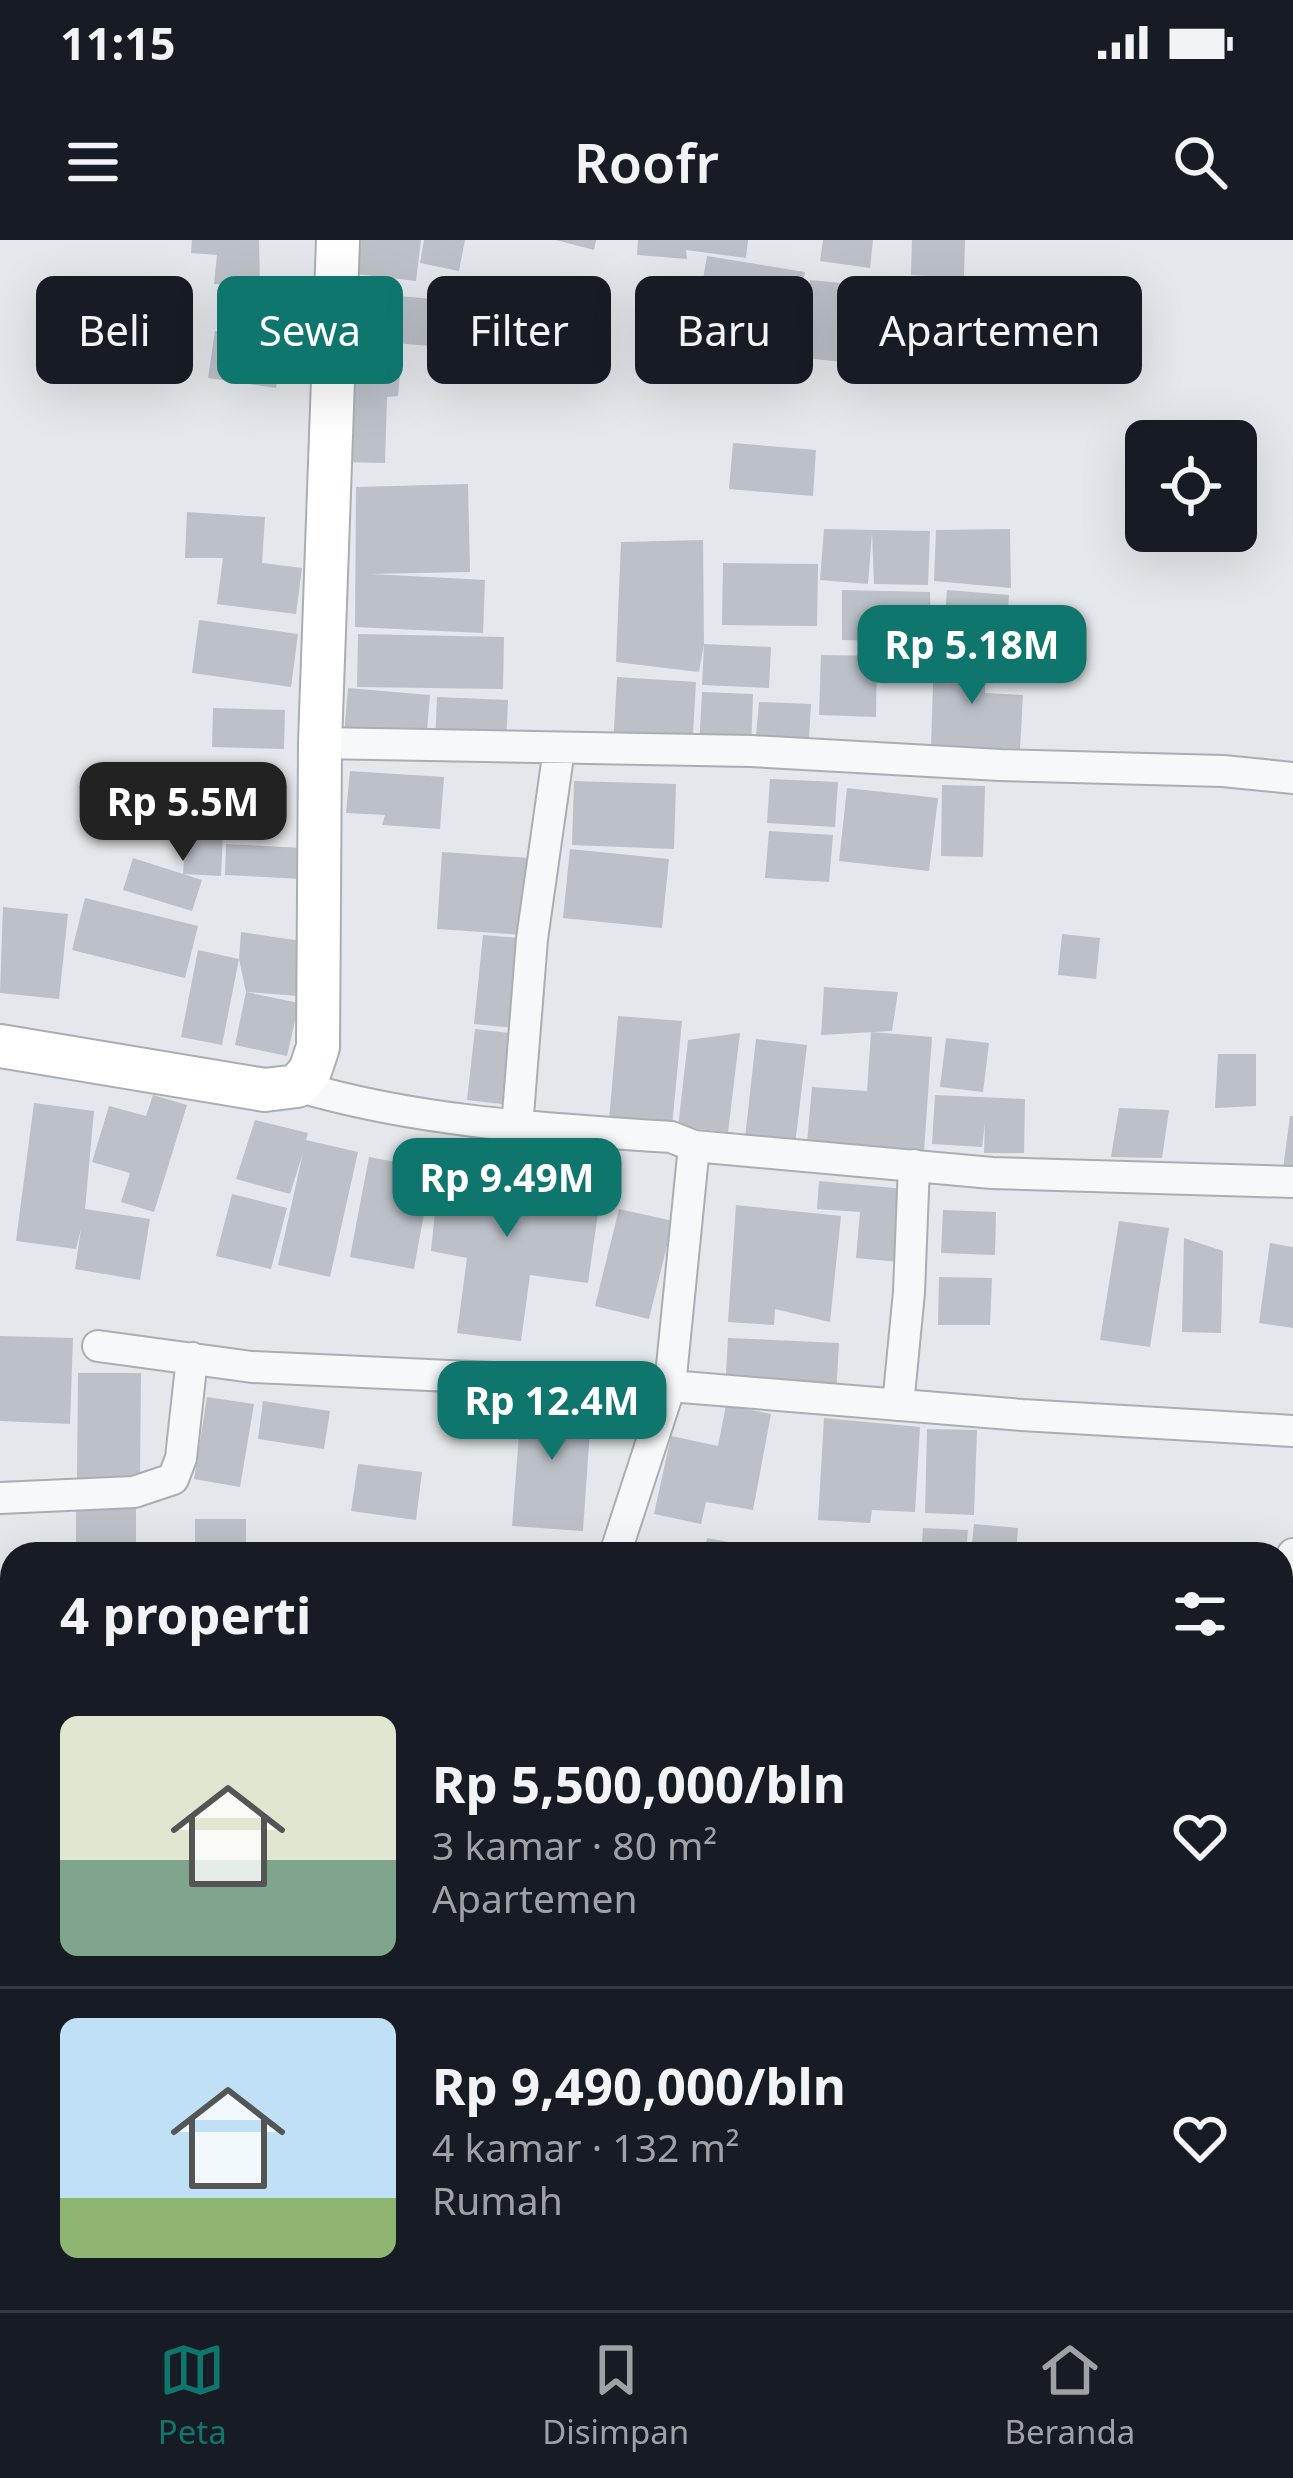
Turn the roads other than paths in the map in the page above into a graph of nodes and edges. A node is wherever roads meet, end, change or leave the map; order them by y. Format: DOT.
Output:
graph roads {
  1 [pos="338,240"];
  2 [pos="320,743"];
  3 [pos="559,749"];
  4 [pos="1293,778"];
  5 [pos="0,1046"];
  6 [pos="297,1086"];
  7 [pos="517,1127"];
  8 [pos="694,1146"];
  9 [pos="914,1166"];
  10 [pos="1293,1183"];
  11 [pos="98,1346"];
  12 [pos="192,1358"];
  13 [pos="670,1386"];
  14 [pos="898,1405"];
  15 [pos="1293,1431"];
  16 [pos="0,1498"];
  17 [pos="619,1542"];
  1 -- 2 [label="street"];
  2 -- 3 [label="street"];
  2 -- 6 [label="street"];
  3 -- 4 [label="street"];
  3 -- 7 [label="street"];
  5 -- 6 [label="street"];
  6 -- 7 [label="street"];
  7 -- 8 [label="street"];
  8 -- 9 [label="street"];
  8 -- 13 [label="street"];
  9 -- 10 [label="street"];
  9 -- 14 [label="street"];
  11 -- 12 [label="street"];
  12 -- 13 [label="street"];
  12 -- 16 [label="street"];
  13 -- 14 [label="street"];
  13 -- 17 [label="street"];
  14 -- 15 [label="street"];
}
